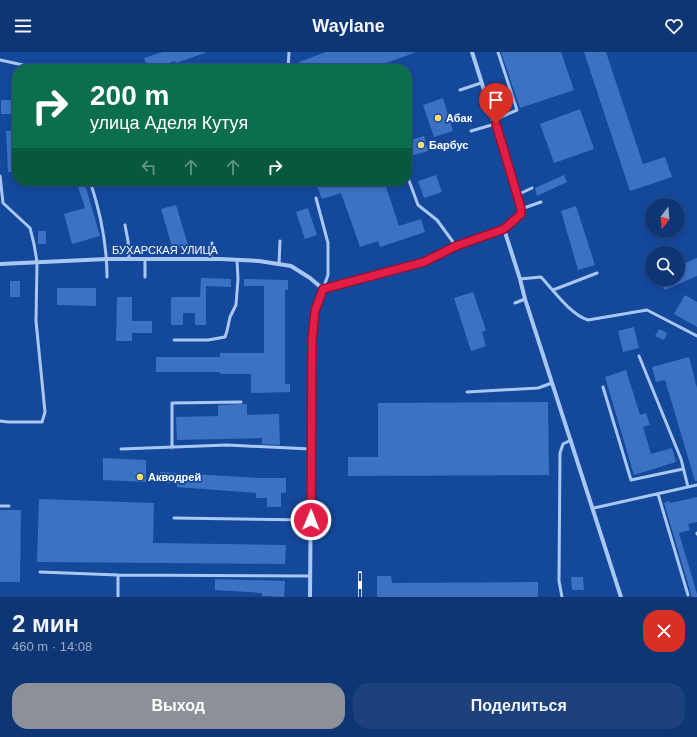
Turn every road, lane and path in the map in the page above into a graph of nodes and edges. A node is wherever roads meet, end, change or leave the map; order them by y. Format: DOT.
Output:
graph roads {
  1 [pos="289,52"];
  2 [pos="472,52"];
  3 [pos="498,52"];
  4 [pos="0,60"];
  5 [pos="18,64"];
  6 [pos="288,64"];
  7 [pos="481,82"];
  8 [pos="460,90"];
  9 [pos="495,122"];
  10 [pos="471,131"];
  11 [pos="0,176"];
  12 [pos="92,186"];
  13 [pos="411,186"];
  14 [pos="532,188"];
  15 [pos="517,195"];
  16 [pos="316,198"];
  17 [pos="541,202"];
  18 [pos="521,209"];
  19 [pos="125,226"];
  20 [pos="504,229"];
  21 [pos="280,241"];
  22 [pos="212,243"];
  23 [pos="456,246"];
  24 [pos="107,259"];
  25 [pos="129,259"];
  26 [pos="145,259"];
  27 [pos="211,259"];
  28 [pos="238,260"];
  29 [pos="37,262"];
  30 [pos="0,264"];
  31 [pos="279,264"];
  32 [pos="597,273"];
  33 [pos="107,277"];
  34 [pos="145,277"];
  35 [pos="520,278"];
  36 [pos="323,289"];
  37 [pos="553,290"];
  38 [pos="525,299"];
  39 [pos="515,303"];
  40 [pos="697,336"];
  41 [pos="174,340"];
  42 [pos="639,356"];
  43 [pos="552,383"];
  44 [pos="603,387"];
  45 [pos="467,392"];
  46 [pos="241,402"];
  47 [pos="0,421"];
  48 [pos="571,440"];
  49 [pos="172,448"];
  50 [pos="121,449"];
  51 [pos="311,449"];
  52 [pos="683,469"];
  53 [pos="697,485"];
  54 [pos="688,487"];
  55 [pos="658,494"];
  56 [pos="0,506"];
  57 [pos="9,506"];
  58 [pos="594,508"];
  59 [pos="174,518"];
  60 [pos="311,520"];
  61 [pos="40,572"];
  62 [pos="118,576"];
  63 [pos="309,576"];
  64 [pos="688,595"];
  65 [pos="118,597"];
  66 [pos="310,597"];
  67 [pos="562,597"];
  68 [pos="622,597"];
  1 -- 6 [label="lane"];
  2 -- 7 [label="street"];
  3 -- 9 [label="lane"];
  4 -- 5 [label="lane"];
  7 -- 8 [label="lane"];
  7 -- 9 [label="street"];
  9 -- 10 [label="lane"];
  9 -- 15 [label="street"];
  11 -- 29 [label="lane"];
  12 -- 24 [label="lane"];
  13 -- 23 [label="lane"];
  14 -- 15 [label="lane"];
  15 -- 18 [label="street"];
  16 -- 36 [label="lane"];
  17 -- 18 [label="lane"];
  18 -- 20 [label="street"];
  19 -- 25 [label="lane"];
  20 -- 23 [label="street"];
  20 -- 35 [label="street"];
  21 -- 31 [label="lane"];
  22 -- 27 [label="lane"];
  23 -- 36 [label="street"];
  24 -- 25 [label="street, БУХАРСКАЯ УЛИЦА"];
  24 -- 29 [label="street, БУХАРСКАЯ УЛИЦА"];
  24 -- 33 [label="lane"];
  25 -- 26 [label="street, БУХАРСКАЯ УЛИЦА"];
  26 -- 27 [label="street, БУХАРСКАЯ УЛИЦА"];
  26 -- 34 [label="lane"];
  27 -- 28 [label="street, БУХАРСКАЯ УЛИЦА"];
  28 -- 31 [label="street, БУХАРСКАЯ УЛИЦА"];
  28 -- 41 [label="lane"];
  29 -- 30 [label="street, БУХАРСКАЯ УЛИЦА"];
  29 -- 47 [label="lane"];
  31 -- 36 [label="street, БУХАРСКАЯ УЛИЦА"];
  32 -- 37 [label="lane"];
  35 -- 37 [label="lane"];
  35 -- 38 [label="street"];
  36 -- 51 [label="street"];
  37 -- 40 [label="lane"];
  38 -- 39 [label="lane"];
  38 -- 43 [label="street"];
  42 -- 52 [label="lane"];
  43 -- 45 [label="lane"];
  43 -- 48 [label="street"];
  44 -- 52 [label="lane"];
  46 -- 49 [label="lane"];
  48 -- 58 [label="street"];
  48 -- 67 [label="lane"];
  49 -- 50 [label="lane"];
  49 -- 51 [label="lane"];
  51 -- 60 [label="street"];
  52 -- 54 [label="lane"];
  53 -- 54 [label="lane"];
  54 -- 55 [label="lane"];
  55 -- 58 [label="lane"];
  55 -- 64 [label="lane"];
  56 -- 57 [label="lane"];
  58 -- 68 [label="street"];
  59 -- 60 [label="lane"];
  60 -- 63 [label="street"];
  61 -- 62 [label="lane"];
  62 -- 63 [label="lane"];
  62 -- 65 [label="lane"];
  63 -- 66 [label="street"];
}
